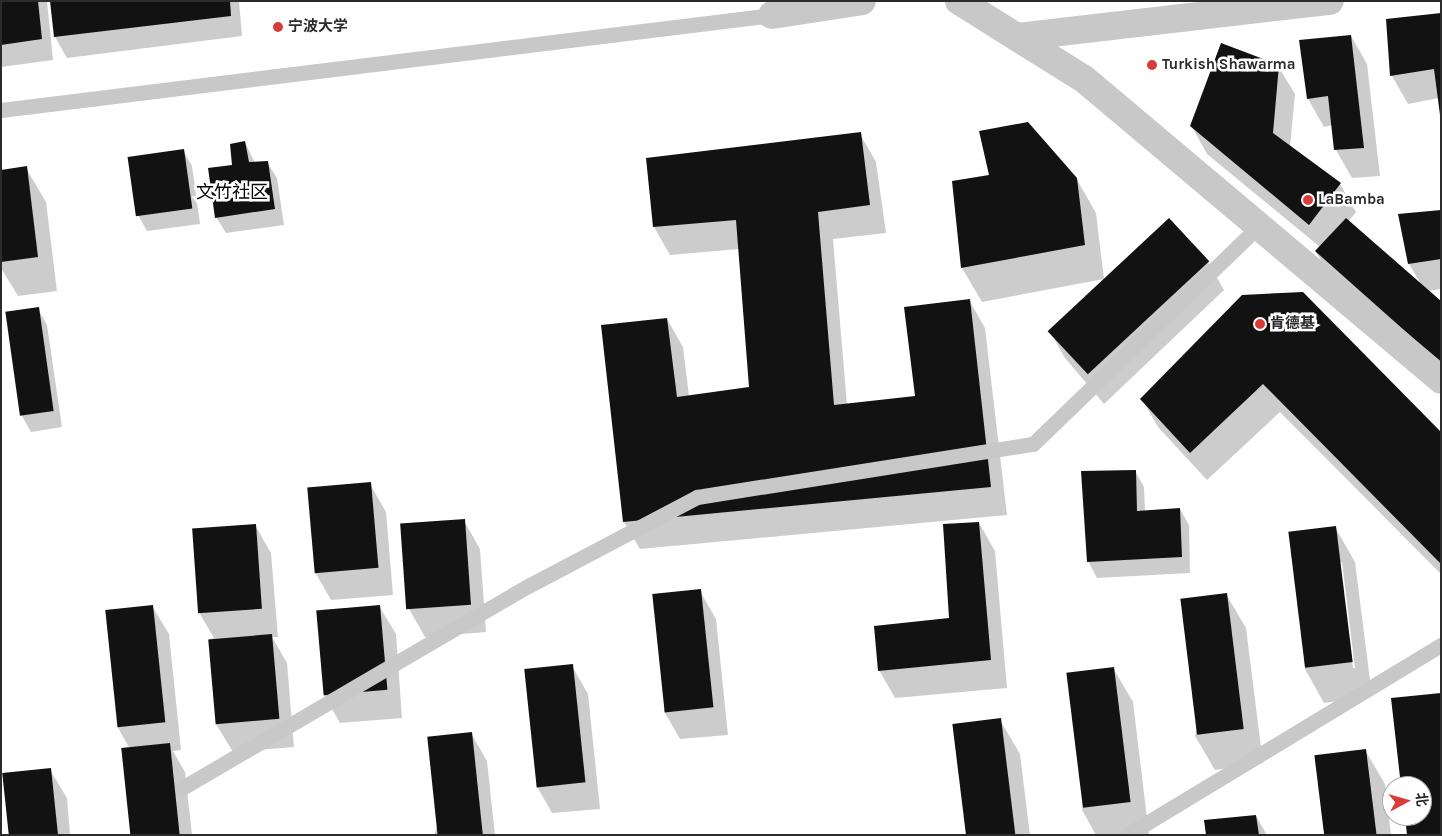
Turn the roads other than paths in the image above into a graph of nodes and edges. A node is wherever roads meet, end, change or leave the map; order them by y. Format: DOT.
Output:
graph roads {
  1 [pos="862,1"];
  2 [pos="959,1"];
  3 [pos="1330,1"];
  4 [pos="772,15"];
  5 [pos="1017,37"];
  6 [pos="1,110"];
  7 [pos="1259,226"];
  8 [pos="1441,380"];
  9 [pos="1441,644"];
  10 [pos="182,788"];
  11 [pos="1127,835"];
  1 -- 4 [label="street"];
  2 -- 5 [label="street"];
  3 -- 5 [label="street"];
  4 -- 6 [label="lane"];
  5 -- 7 [label="street"];
  7 -- 8 [label="street"];
  7 -- 10 [label="lane"];
  9 -- 11 [label="lane"];
}
